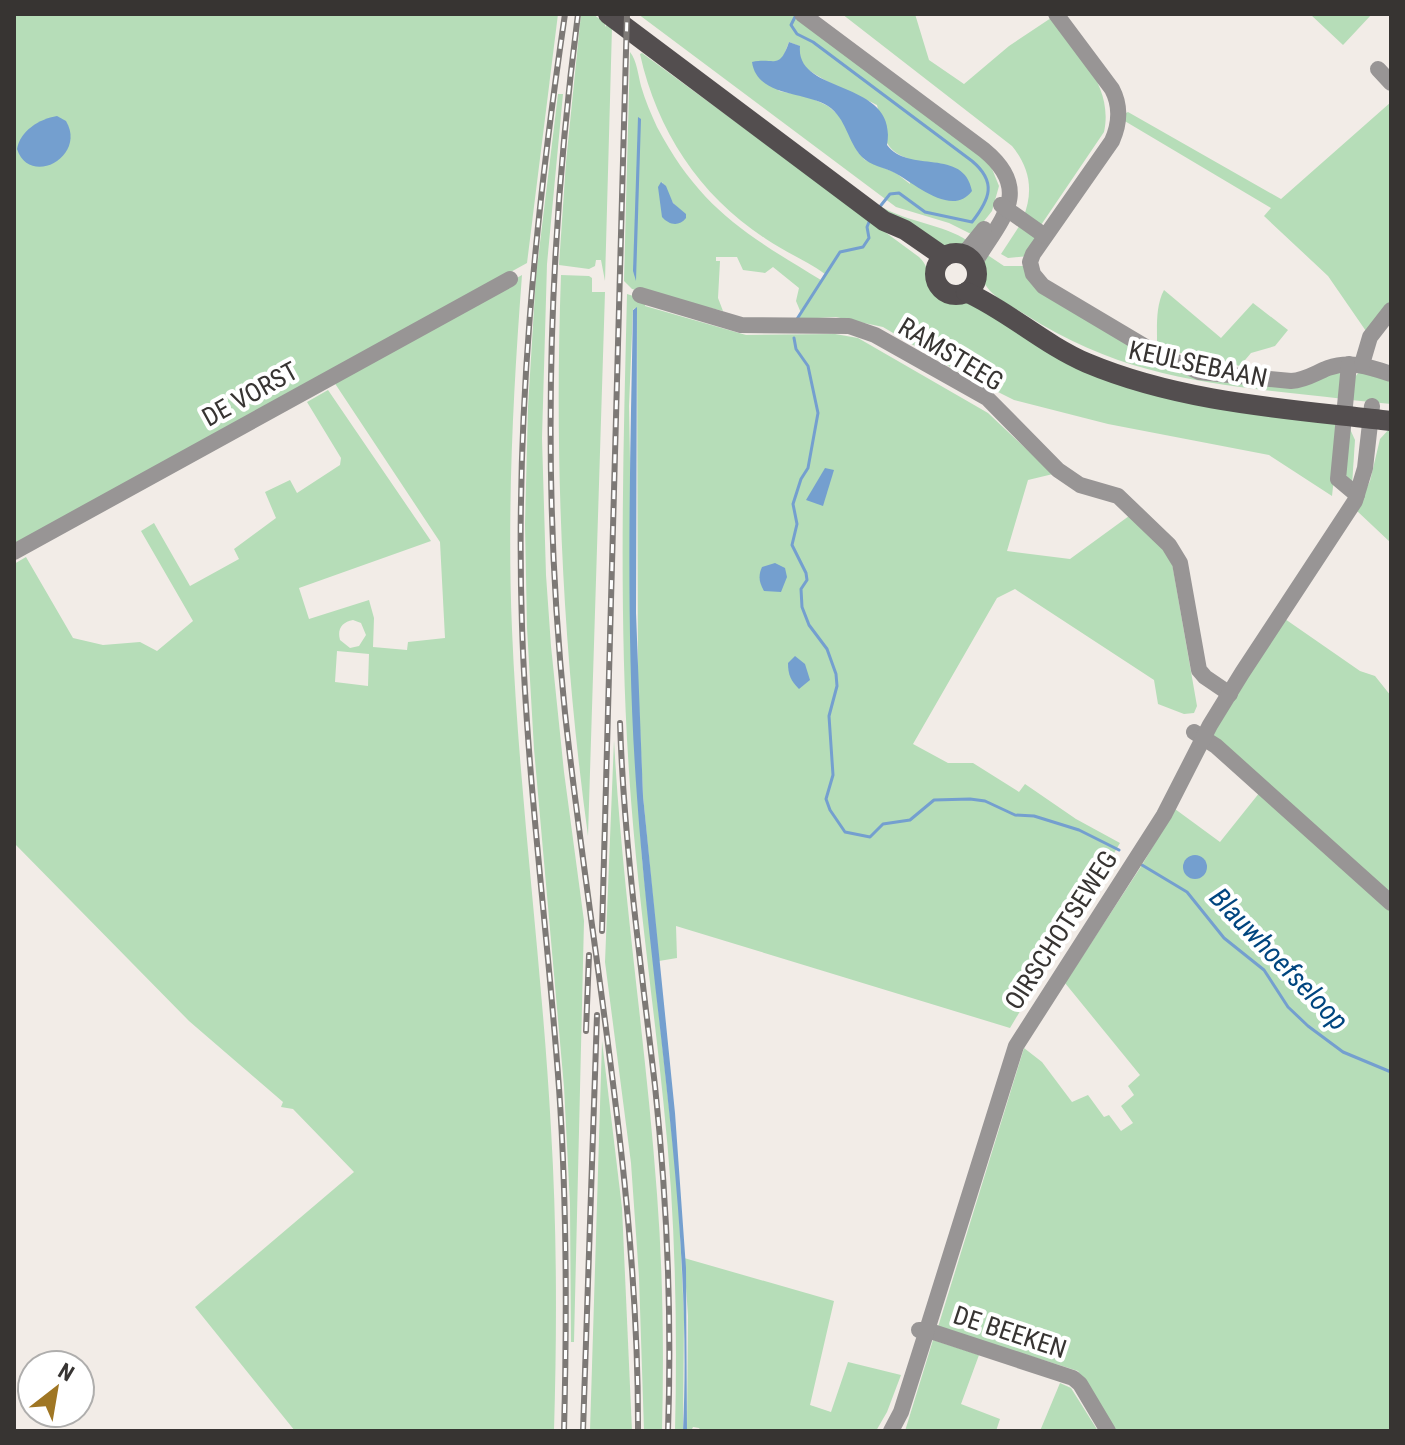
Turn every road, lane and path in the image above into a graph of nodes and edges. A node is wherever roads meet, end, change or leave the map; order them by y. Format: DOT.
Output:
graph roads {
  1 [pos="608,14"];
  2 [pos="1056,14"];
  3 [pos="803,15"];
  4 [pos="1378,69"];
  5 [pos="1391,83"];
  6 [pos="1004,207"];
  7 [pos="1045,236"];
  8 [pos="960,269"];
  9 [pos="510,279"];
  10 [pos="640,295"];
  11 [pos="1391,310"];
  12 [pos="1355,364"];
  13 [pos="1391,374"];
  14 [pos="1345,410"];
  15 [pos="1381,414"];
  16 [pos="1357,495"];
  17 [pos="14,552"];
  18 [pos="1230,694"];
  19 [pos="1199,734"];
  20 [pos="1391,903"];
  21 [pos="922,1330"];
  22 [pos="891,1431"];
  23 [pos="1108,1431"];
  1 -- 8 [label="main road, KEULSEBAAN"];
  2 -- 7 [label="street"];
  3 -- 6 [label="street"];
  4 -- 5 [label="street"];
  6 -- 7 [label="street"];
  6 -- 8 [label="street"];
  7 -- 12 [label="street"];
  8 -- 14 [label="main road, KEULSEBAAN"];
  9 -- 17 [label="street, DE VORST"];
  10 -- 18 [label="street, RAMSTEEG"];
  11 -- 12 [label="street"];
  12 -- 13 [label="street"];
  12 -- 14 [label="street"];
  14 -- 15 [label="main road, KEULSEBAAN"];
  14 -- 16 [label="street"];
  15 -- 16 [label="street, OIRSCHOTSEWEG"];
  16 -- 18 [label="street, OIRSCHOTSEWEG"];
  18 -- 19 [label="street, OIRSCHOTSEWEG"];
  19 -- 20 [label="street"];
  19 -- 21 [label="street, OIRSCHOTSEWEG"];
  21 -- 22 [label="street, OIRSCHOTSEWEG"];
  21 -- 23 [label="street, DE BEEKEN"];
}
